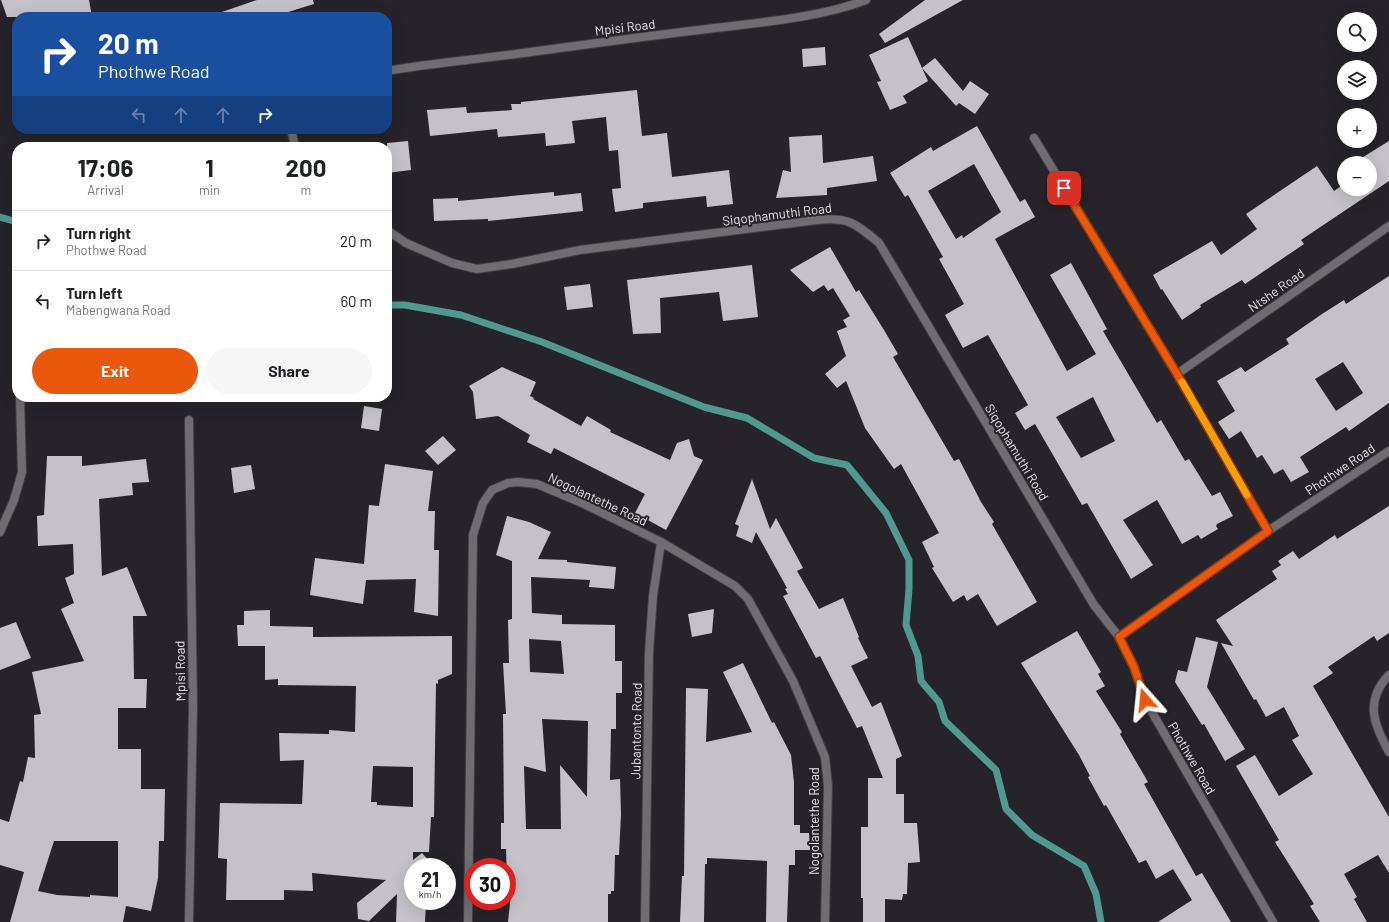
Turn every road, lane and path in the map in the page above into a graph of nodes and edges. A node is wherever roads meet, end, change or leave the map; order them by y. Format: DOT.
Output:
graph roads {
  1 [pos="866,0"];
  2 [pos="392,70"];
  3 [pos="1034,138"];
  4 [pos="1389,226"];
  5 [pos="392,234"];
  6 [pos="1177,374"];
  7 [pos="20,402"];
  8 [pos="189,420"];
  9 [pos="1389,451"];
  10 [pos="1268,531"];
  11 [pos="0,532"];
  12 [pos="661,542"];
  13 [pos="1119,637"];
  14 [pos="1389,675"];
  15 [pos="1389,752"];
  16 [pos="189,922"];
  17 [pos="468,922"];
  18 [pos="645,922"];
  19 [pos="825,922"];
  20 [pos="1274,922"];
  1 -- 2 [label="street, Mpisi Road"];
  3 -- 6 [label="street"];
  4 -- 6 [label="street, Ntshe Road"];
  5 -- 13 [label="street, Siqophamuthi Road"];
  6 -- 10 [label="street"];
  7 -- 11 [label="street"];
  8 -- 16 [label="street, Mpisi Road"];
  9 -- 10 [label="street, Phothwe Road"];
  10 -- 13 [label="street, Phothwe Road"];
  12 -- 17 [label="street, Nogolantethe Road"];
  12 -- 18 [label="street, Jubantonto Road"];
  12 -- 19 [label="street, Nogolantethe Road"];
  13 -- 20 [label="street, Phothwe Road"];
  14 -- 15 [label="street"];
}
